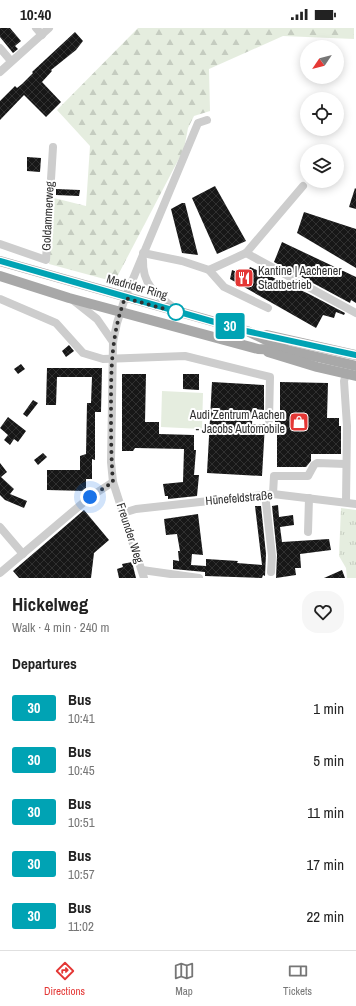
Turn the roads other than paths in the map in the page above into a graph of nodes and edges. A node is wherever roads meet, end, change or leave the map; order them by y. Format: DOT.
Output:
graph roads {
  1 [pos="49,28"];
  2 [pos="39,31"];
  3 [pos="0,48"];
  4 [pos="12,61"];
  5 [pos="0,72"];
  6 [pos="207,120"];
  7 [pos="52,147"];
  8 [pos="301,188"];
  9 [pos="0,244"];
  10 [pos="144,253"];
  11 [pos="246,253"];
  12 [pos="0,261"];
  13 [pos="209,270"];
  14 [pos="0,276"];
  15 [pos="0,298"];
  16 [pos="69,298"];
  17 [pos="125,298"];
  18 [pos="268,308"];
  19 [pos="120,311"];
  20 [pos="180,313"];
  21 [pos="356,313"];
  22 [pos="246,331"];
  23 [pos="113,342"];
  24 [pos="258,349"];
  25 [pos="287,350"];
  26 [pos="356,355"];
  27 [pos="112,359"];
  28 [pos="356,366"];
  29 [pos="351,375"];
  30 [pos="269,420"];
  31 [pos="346,464"];
  32 [pos="113,482"];
  33 [pos="269,494"];
  34 [pos="309,498"];
  35 [pos="346,502"];
  36 [pos="356,504"];
  37 [pos="123,513"];
  38 [pos="0,527"];
  39 [pos="308,532"];
  40 [pos="23,554"];
  41 [pos="271,572"];
  42 [pos="0,573"];
  43 [pos="143,574"];
  44 [pos="199,578"];
  1 -- 2 [label="street"];
  2 -- 4 [label="street"];
  3 -- 4 [label="street"];
  4 -- 5 [label="street"];
  6 -- 10 [label="street, Freunder Weg"];
  7 -- 9 [label="street, Goldammerweg"];
  8 -- 11 [label="street"];
  10 -- 13 [label="street"];
  10 -- 17 [label="street, Freunder Weg"];
  10 -- 20 [label="street"];
  11 -- 13 [label="street"];
  11 -- 21 [label="street"];
  12 -- 17 [label="main road, Madrider Ring"];
  13 -- 18 [label="street"];
  14 -- 16 [label="main road, Madrider Ring"];
  15 -- 27 [label="street"];
  16 -- 19 [label="main road, Madrider Ring"];
  16 -- 23 [label="street"];
  17 -- 19 [label="street, Freunder Weg"];
  17 -- 20 [label="main road, Madrider Ring"];
  19 -- 23 [label="street, Freunder Weg"];
  19 -- 24 [label="main road, Madrider Ring"];
  20 -- 22 [label="main road, Madrider Ring"];
  22 -- 25 [label="main road, Madrider Ring"];
  22 -- 26 [label="main road"];
  23 -- 27 [label="street, Freunder Weg"];
  24 -- 25 [label="main road, Madrider Ring"];
  24 -- 29 [label="main road"];
  25 -- 28 [label="main road, Madrider Ring"];
  27 -- 30 [label="street"];
  27 -- 32 [label="street, Freunder Weg"];
  29 -- 31 [label="street"];
  31 -- 33 [label="street"];
  31 -- 35 [label="street"];
  32 -- 37 [label="street, Freunder Weg"];
  32 -- 40 [label="street"];
  33 -- 34 [label="street, Hünefeldstraße"];
  33 -- 37 [label="street, Hünefeldstraße"];
  33 -- 41 [label="street"];
  34 -- 35 [label="street, Hünefeldstraße"];
  34 -- 39 [label="street"];
  35 -- 36 [label="street, Hünefeldstraße"];
  37 -- 43 [label="street, Freunder Weg"];
  38 -- 40 [label="street"];
  40 -- 42 [label="street"];
  43 -- 44 [label="street"];
}
